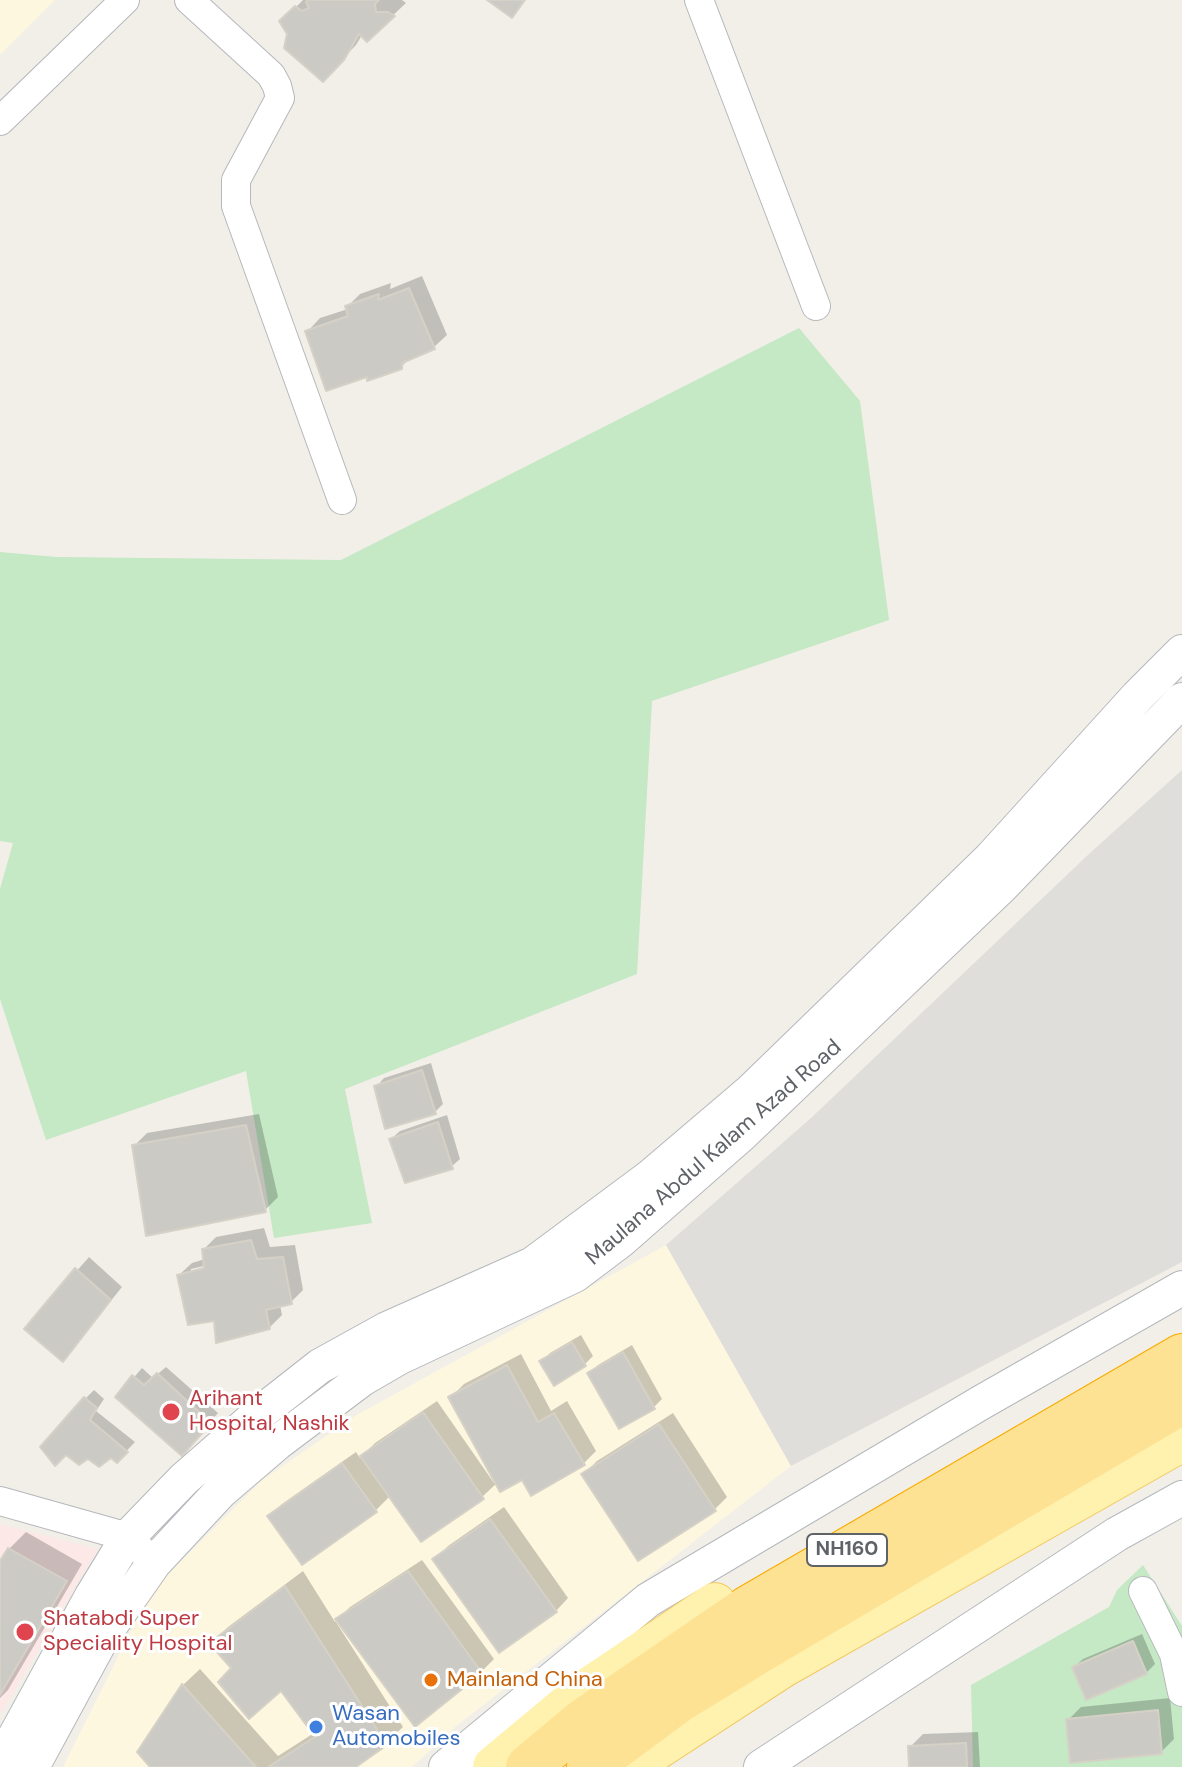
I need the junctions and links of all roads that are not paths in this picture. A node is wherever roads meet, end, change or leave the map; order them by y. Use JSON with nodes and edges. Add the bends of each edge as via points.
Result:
{"nodes":[{"id":1,"x":125,"y":0,"type":"edge"},
{"id":2,"x":189,"y":0,"type":"edge"},
{"id":3,"x":699,"y":0,"type":"edge"},
{"id":4,"x":0,"y":121,"type":"edge"},
{"id":5,"x":816,"y":306,"type":"dead end"},
{"id":6,"x":342,"y":500,"type":"dead end"},
{"id":7,"x":1182,"y":652,"type":"edge"},
{"id":8,"x":1182,"y":700,"type":"edge"},
{"id":9,"x":1029,"y":837,"type":"junction"},
{"id":10,"x":659,"y":1188,"type":"junction"},
{"id":11,"x":1182,"y":1288,"type":"edge"},
{"id":12,"x":1182,"y":1337,"type":"edge"},
{"id":13,"x":1182,"y":1356,"type":"edge"},
{"id":14,"x":1182,"y":1402,"type":"edge"},
{"id":15,"x":1182,"y":1440,"type":"edge"},
{"id":16,"x":1182,"y":1498,"type":"edge"},
{"id":17,"x":0,"y":1501,"type":"edge"},
{"id":18,"x":128,"y":1537,"type":"junction"},
{"id":19,"x":154,"y":1563,"type":"junction"},
{"id":20,"x":1143,"y":1591,"type":"dead end"},
{"id":21,"x":1182,"y":1692,"type":"edge"},
{"id":22,"x":0,"y":1764,"type":"edge"},
{"id":23,"x":32,"y":1767,"type":"edge"},
{"id":24,"x":446,"y":1767,"type":"edge"},
{"id":25,"x":494,"y":1767,"type":"edge"},
{"id":26,"x":528,"y":1767,"type":"edge"},
{"id":27,"x":589,"y":1767,"type":"edge"},
{"id":28,"x":628,"y":1767,"type":"edge"},
{"id":29,"x":761,"y":1767,"type":"edge"}],
"edges":[{"from":1,"to":4,"type":"street"},
{"from":2,"to":6,"type":"street","via":[[277,86],[280,98],[236,180],[236,206]]},
{"from":3,"to":5,"type":"street"},
{"from":7,"to":9,"type":"street","via":[[1138,696]]},
{"from":8,"to":9,"type":"street","name":"Maulana Abdul Kalam Azad Road"},
{"from":9,"to":10,"type":"street","name":"Maulana Abdul Kalam Azad Road","via":[[815,1066]]},
{"from":10,"to":18,"type":"street","via":[[533,1264],[387,1329],[320,1366],[184,1479]]},
{"from":10,"to":19,"type":"street","name":"Maulana Abdul Kalam Azad Road","via":[[620,1241],[575,1275],[362,1379],[221,1491]]},
{"from":11,"to":24,"type":"street","via":[[648,1600]]},
{"from":12,"to":25,"type":"main road","via":[[745,1585],[584,1692]]},
{"from":13,"to":26,"type":"highway","number":"NH160","via":[[748,1608],[583,1721]]},
{"from":14,"to":27,"type":"highway","number":"NH160","via":[[678,1701]]},
{"from":15,"to":28,"type":"main road","via":[[783,1666]]},
{"from":16,"to":29,"type":"street","via":[[1117,1534]]},
{"from":17,"to":18,"type":"street"},
{"from":18,"to":19,"type":"street"},
{"from":18,"to":22,"type":"street"},
{"from":19,"to":23,"type":"street","name":"Maulana Abdul Kalam Azad Road","via":[[103,1636]]},
{"from":20,"to":21,"type":"street","via":[[1174,1654]]}]}
